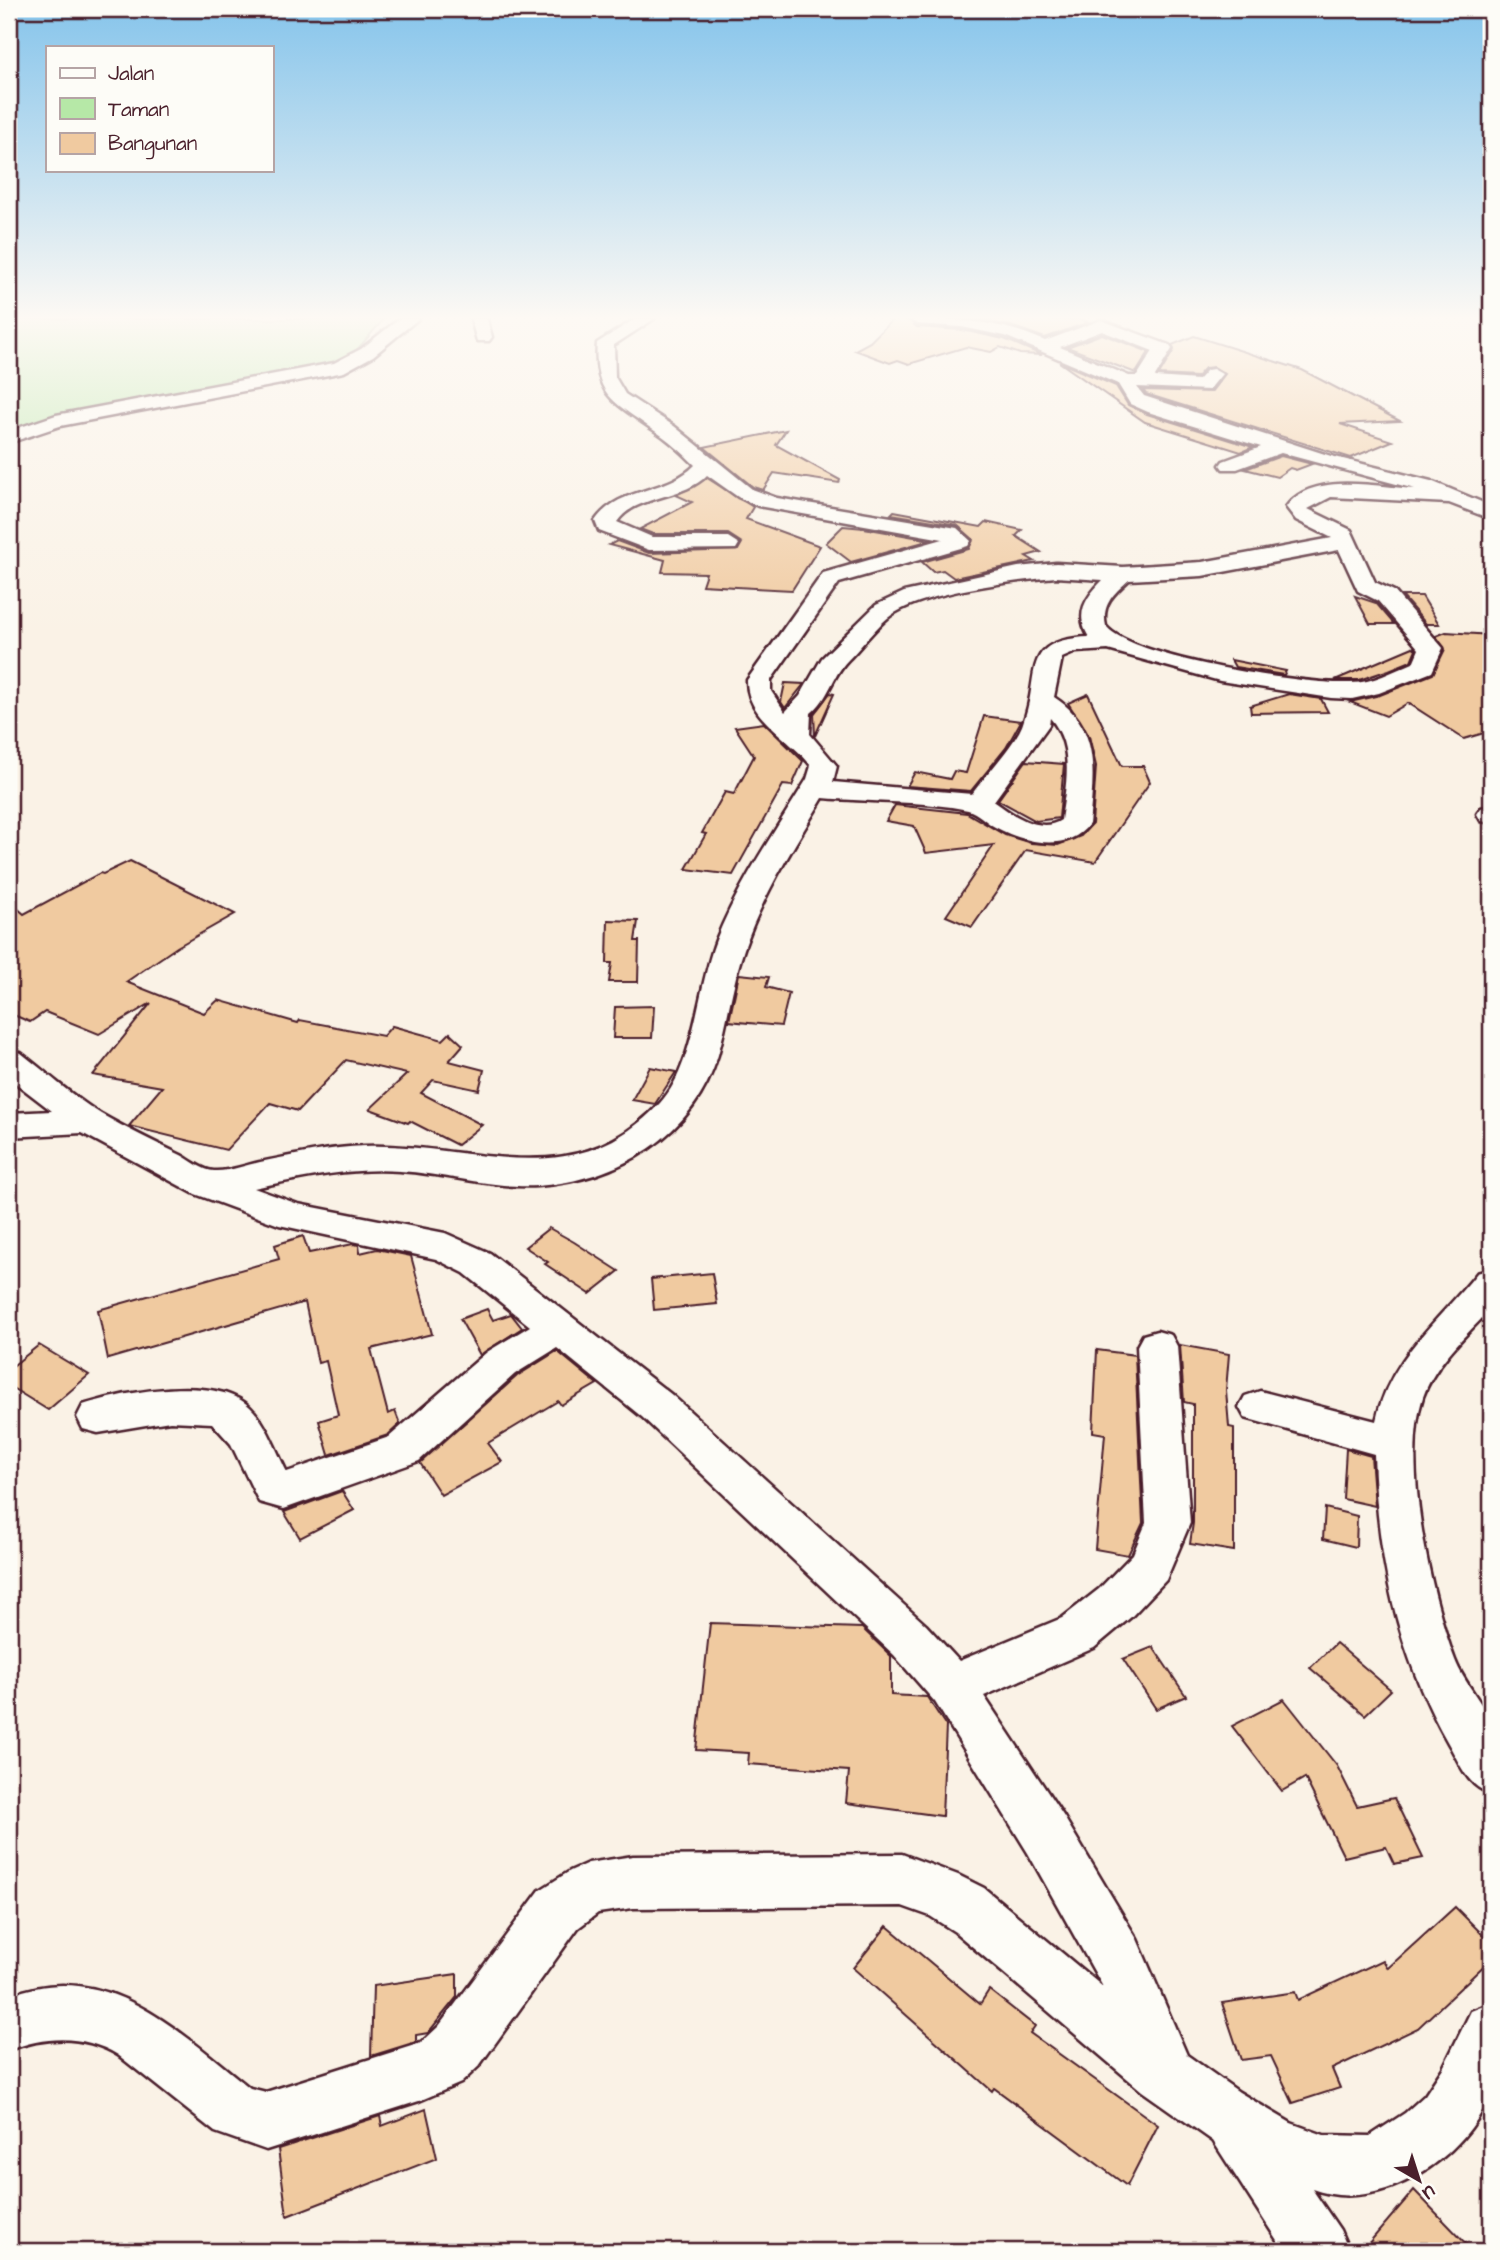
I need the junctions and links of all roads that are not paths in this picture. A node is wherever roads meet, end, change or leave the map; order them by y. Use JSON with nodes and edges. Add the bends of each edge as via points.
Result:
{"nodes":[{"id":1,"x":46,"y":424,"type":"edge"},
{"id":2,"x":654,"y":424,"type":"edge"},
{"id":3,"x":1211,"y":424,"type":"edge"},
{"id":4,"x":9,"y":438,"type":"edge"},
{"id":5,"x":1281,"y":446,"type":"junction"},
{"id":6,"x":705,"y":466,"type":"junction"},
{"id":7,"x":1230,"y":466,"type":"dead end"},
{"id":8,"x":1456,"y":497,"type":"junction"},
{"id":9,"x":1491,"y":513,"type":"edge"},
{"id":10,"x":1346,"y":542,"type":"junction"},
{"id":11,"x":729,"y":544,"type":"dead end"},
{"id":12,"x":1123,"y":574,"type":"junction"},
{"id":13,"x":1110,"y":643,"type":"junction"},
{"id":14,"x":1041,"y":700,"type":"junction"},
{"id":15,"x":797,"y":734,"type":"junction"},
{"id":16,"x":815,"y":789,"type":"junction"},
{"id":17,"x":979,"y":803,"type":"junction"},
{"id":18,"x":9,"y":1061,"type":"edge"},
{"id":19,"x":87,"y":1121,"type":"junction"},
{"id":20,"x":9,"y":1125,"type":"edge"},
{"id":21,"x":208,"y":1185,"type":"junction"},
{"id":22,"x":1491,"y":1283,"type":"edge"},
{"id":23,"x":559,"y":1328,"type":"junction"},
{"id":24,"x":1157,"y":1346,"type":"dead end"},
{"id":25,"x":1260,"y":1406,"type":"dead end"},
{"id":26,"x":98,"y":1417,"type":"dead end"},
{"id":27,"x":1394,"y":1443,"type":"junction"},
{"id":28,"x":952,"y":1687,"type":"junction"},
{"id":29,"x":1491,"y":1772,"type":"edge"},
{"id":30,"x":9,"y":2023,"type":"edge"},
{"id":31,"x":1491,"y":2031,"type":"edge"},
{"id":32,"x":1168,"y":2074,"type":"junction"},
{"id":33,"x":1228,"y":2117,"type":"junction"},
{"id":34,"x":1319,"y":2251,"type":"edge"}],
"edges":[{"from":1,"to":4,"type":"street"},
{"from":2,"to":6,"type":"street","via":[[684,443]]},
{"from":3,"to":5,"type":"street"},
{"from":5,"to":7,"type":"street"},
{"from":5,"to":8,"type":"street"},
{"from":6,"to":11,"type":"street","via":[[700,474],[680,484],[616,509],[607,526],[649,543]]},
{"from":6,"to":15,"type":"street","via":[[755,498],[959,538],[954,544],[831,578],[768,664],[756,690],[767,709]]},
{"from":8,"to":9,"type":"street"},
{"from":8,"to":10,"type":"street","via":[[1331,491],[1296,507],[1303,516],[1339,532]]},
{"from":10,"to":12,"type":"street","via":[[1202,569]]},
{"from":10,"to":13,"type":"street","via":[[1366,586],[1386,596],[1429,643],[1431,652],[1423,667],[1352,691],[1156,660]]},
{"from":12,"to":13,"type":"street","via":[[1100,593],[1095,606],[1098,634]]},
{"from":12,"to":15,"type":"street","via":[[1056,570],[1018,574],[943,588],[884,610],[831,663],[810,701],[798,710]]},
{"from":13,"to":14,"type":"street","via":[[1052,652]]},
{"from":14,"to":17,"type":"street","via":[[1036,724]]},
{"from":14,"to":17,"type":"street","via":[[1066,718],[1080,747],[1075,824],[1059,834],[1017,828]]},
{"from":15,"to":16,"type":"street","via":[[824,766]]},
{"from":16,"to":17,"type":"street"},
{"from":16,"to":21,"type":"street","via":[[751,900],[724,961],[709,1033],[687,1089],[659,1126],[632,1145],[564,1170],[513,1174],[383,1158]]},
{"from":18,"to":19,"type":"street"},
{"from":19,"to":20,"type":"street"},
{"from":19,"to":21,"type":"street"},
{"from":21,"to":23,"type":"street","via":[[292,1216],[445,1247],[477,1263]]},
{"from":22,"to":27,"type":"street","via":[[1423,1363],[1402,1399]]},
{"from":23,"to":26,"type":"street","via":[[501,1363],[404,1449],[284,1492],[274,1489],[247,1434],[221,1407],[170,1405]]},
{"from":23,"to":28,"type":"street","via":[[657,1406],[910,1640]]},
{"from":24,"to":28,"type":"street","via":[[1168,1524],[1150,1566],[1078,1633]]},
{"from":25,"to":27,"type":"street"},
{"from":27,"to":29,"type":"street","via":[[1401,1518],[1420,1627],[1433,1664]]},
{"from":28,"to":32,"type":"street","via":[[1118,1958]]},
{"from":30,"to":32,"type":"street","via":[[73,2010],[113,2021],[138,2035],[235,2112],[266,2122],[441,2063],[459,2046],[559,1909],[588,1889],[632,1882],[902,1880],[939,1892],[973,1912],[1093,2018]]},
{"from":31,"to":33,"type":"street","via":[[1451,2108],[1405,2150],[1366,2166],[1329,2167],[1271,2145]]},
{"from":32,"to":33,"type":"street"},
{"from":33,"to":34,"type":"street"}]}
